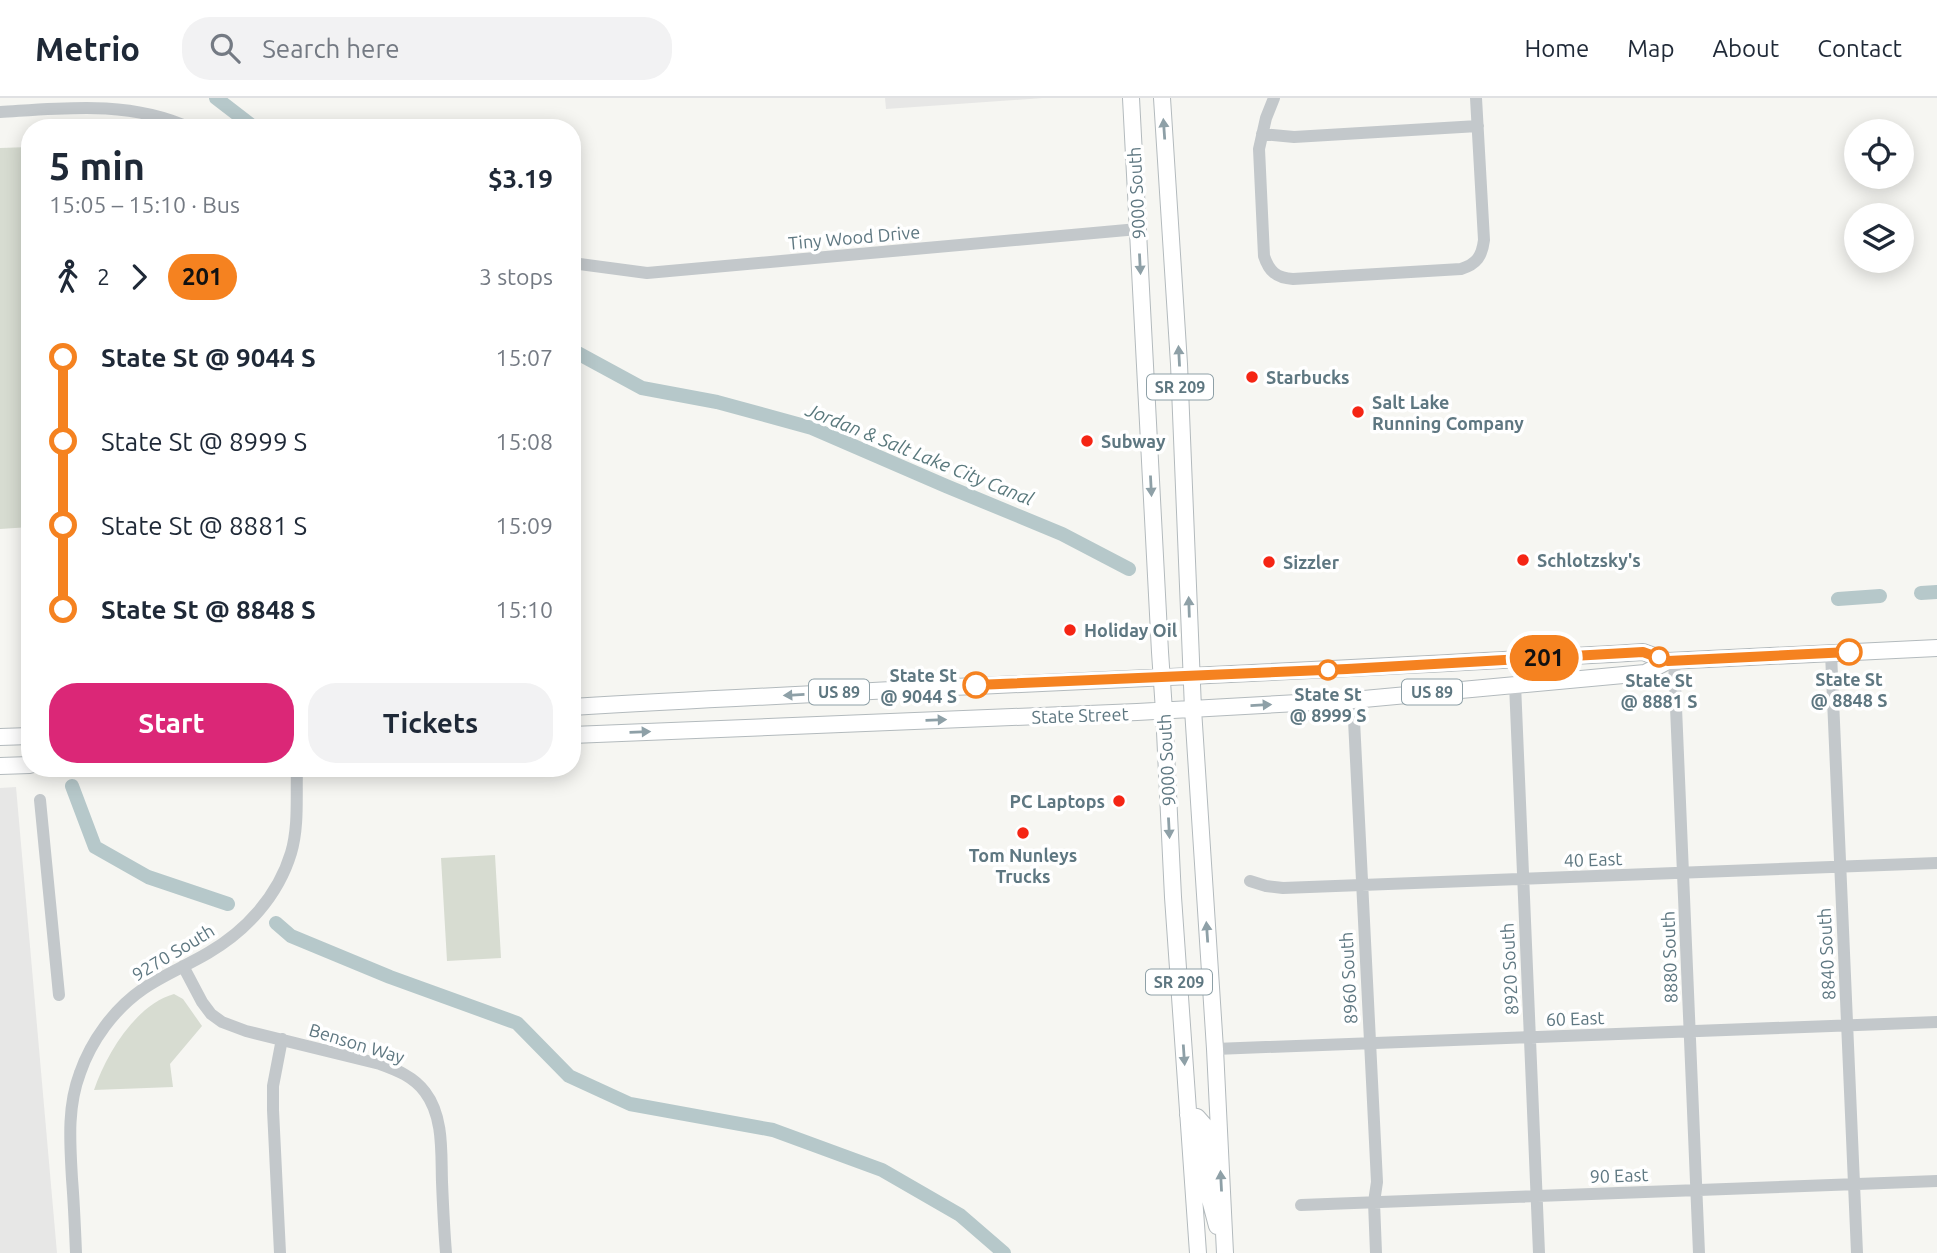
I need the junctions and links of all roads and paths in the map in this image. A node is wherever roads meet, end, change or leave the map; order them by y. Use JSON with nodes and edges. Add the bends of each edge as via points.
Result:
{"nodes":[{"id":1,"x":1131,"y":98,"type":"edge"},
{"id":2,"x":1161,"y":98,"type":"edge"},
{"id":3,"x":1274,"y":98,"type":"edge"},
{"id":4,"x":1476,"y":98,"type":"edge"},
{"id":5,"x":0,"y":113,"type":"edge"},
{"id":6,"x":172,"y":119,"type":"edge"},
{"id":7,"x":1478,"y":126,"type":"junction"},
{"id":8,"x":1262,"y":134,"type":"junction"},
{"id":9,"x":1138,"y":229,"type":"junction"},
{"id":10,"x":581,"y":264,"type":"edge"},
{"id":11,"x":1937,"y":648,"type":"edge"},
{"id":12,"x":1831,"y":653,"type":"junction"},
{"id":13,"x":1671,"y":661,"type":"junction"},
{"id":14,"x":1161,"y":676,"type":"junction"},
{"id":15,"x":1193,"y":676,"type":"junction"},
{"id":16,"x":1515,"y":684,"type":"junction"},
{"id":17,"x":1353,"y":700,"type":"junction"},
{"id":18,"x":581,"y":707,"type":"edge"},
{"id":19,"x":1193,"y":709,"type":"junction"},
{"id":20,"x":1164,"y":710,"type":"junction"},
{"id":21,"x":581,"y":735,"type":"edge"},
{"id":22,"x":21,"y":736,"type":"edge"},
{"id":23,"x":0,"y":737,"type":"edge"},
{"id":24,"x":21,"y":765,"type":"edge"},
{"id":25,"x":0,"y":766,"type":"edge"},
{"id":26,"x":297,"y":777,"type":"edge"},
{"id":27,"x":40,"y":800,"type":"dead end"},
{"id":28,"x":1937,"y":863,"type":"edge"},
{"id":29,"x":1840,"y":867,"type":"junction"},
{"id":30,"x":1683,"y":873,"type":"junction"},
{"id":31,"x":1523,"y":879,"type":"junction"},
{"id":32,"x":1250,"y":881,"type":"dead end"},
{"id":33,"x":1362,"y":885,"type":"junction"},
{"id":34,"x":183,"y":966,"type":"junction"},
{"id":35,"x":59,"y":995,"type":"dead end"},
{"id":36,"x":1937,"y":1022,"type":"edge"},
{"id":37,"x":1847,"y":1025,"type":"junction"},
{"id":38,"x":1690,"y":1031,"type":"junction"},
{"id":39,"x":1530,"y":1037,"type":"junction"},
{"id":40,"x":282,"y":1039,"type":"junction"},
{"id":41,"x":1369,"y":1043,"type":"junction"},
{"id":42,"x":1215,"y":1049,"type":"junction"},
{"id":43,"x":1188,"y":1115,"type":"junction"},
{"id":44,"x":1937,"y":1181,"type":"edge"},
{"id":45,"x":1854,"y":1184,"type":"junction"},
{"id":46,"x":1697,"y":1190,"type":"junction"},
{"id":47,"x":1536,"y":1196,"type":"junction"},
{"id":48,"x":1374,"y":1202,"type":"junction"},
{"id":49,"x":1301,"y":1205,"type":"dead end"},
{"id":50,"x":1225,"y":1251,"type":"edge"},
{"id":51,"x":76,"y":1253,"type":"edge"},
{"id":52,"x":280,"y":1253,"type":"edge"},
{"id":53,"x":446,"y":1253,"type":"edge"},
{"id":54,"x":1198,"y":1253,"type":"edge"},
{"id":55,"x":1376,"y":1253,"type":"edge"},
{"id":56,"x":1539,"y":1253,"type":"edge"},
{"id":57,"x":1699,"y":1253,"type":"edge"},
{"id":58,"x":1857,"y":1253,"type":"edge"}],
"edges":[{"from":1,"to":9,"type":"main road","name":"9000 South","number":"SR 209"},
{"from":15,"to":2,"type":"main road","name":"9000 South","number":"SR 209","one_way":true},
{"from":3,"to":8,"type":"street"},
{"from":4,"to":7,"type":"street"},
{"from":5,"to":6,"type":"street","via":[[85,107],[142,111]]},
{"from":7,"to":8,"type":"street","via":[[1294,138]]},
{"from":7,"to":8,"type":"street","via":[[1484,240],[1478,261],[1461,269],[1293,279],[1275,275],[1264,256],[1259,165]]},
{"from":9,"to":10,"type":"street","name":"Tiny Wood Drive","via":[[647,273]]},
{"from":9,"to":14,"type":"main road","name":"9000 South","number":"SR 209","one_way":true},
{"from":11,"to":12,"type":"main road","name":"State Street","number":"US 89"},
{"from":12,"to":13,"type":"main road","name":"State Street","number":"US 89"},
{"from":12,"to":29,"type":"street","name":"8840 South"},
{"from":13,"to":15,"type":"main road","name":"State Street","number":"US 89","via":[[1643,652]]},
{"from":13,"to":16,"type":"main road","name":"State Street","number":"US 89","via":[[1645,673]]},
{"from":13,"to":30,"type":"street","name":"8880 South"},
{"from":14,"to":15,"type":"main road","name":"State Street","number":"US 89"},
{"from":14,"to":18,"type":"main road","name":"State Street","number":"US 89","one_way":true},
{"from":14,"to":20,"type":"main road","name":"9000 South","number":"SR 209"},
{"from":15,"to":19,"type":"main road","name":"9000 South","number":"SR 209"},
{"from":16,"to":17,"type":"main road","name":"State Street","number":"US 89"},
{"from":16,"to":31,"type":"street","name":"8920 South"},
{"from":19,"to":17,"type":"main road","name":"State Street","number":"US 89","one_way":true},
{"from":17,"to":33,"type":"street","name":"8960 South"},
{"from":19,"to":20,"type":"main road","name":"State Street","number":"US 89"},
{"from":42,"to":19,"type":"main road","name":"9000 South","number":"SR 209","one_way":true},
{"from":21,"to":20,"type":"main road","name":"State Street","number":"US 89","one_way":true},
{"from":20,"to":43,"type":"main road","name":"9000 South","number":"SR 209","one_way":true},
{"from":22,"to":23,"type":"main road"},
{"from":24,"to":25,"type":"main road"},
{"from":26,"to":34,"type":"street","name":"9270 South","via":[[295,835],[280,878],[256,915],[234,935]]},
{"from":27,"to":35,"type":"street"},
{"from":28,"to":29,"type":"street","name":"40 East"},
{"from":29,"to":30,"type":"street","name":"40 East"},
{"from":29,"to":37,"type":"street","name":"8840 South"},
{"from":30,"to":31,"type":"street","name":"40 East"},
{"from":30,"to":38,"type":"street","name":"8880 South"},
{"from":31,"to":33,"type":"street","name":"40 East"},
{"from":31,"to":39,"type":"street","name":"8920 South"},
{"from":32,"to":33,"type":"street","name":"40 East","via":[[1283,888]]},
{"from":33,"to":41,"type":"street","name":"8960 South"},
{"from":34,"to":40,"type":"street","name":"Benson Way","via":[[211,1014],[246,1031]]},
{"from":34,"to":51,"type":"street","name":"9270 South","via":[[141,990],[120,1009],[102,1030],[79,1074],[71,1118]]},
{"from":36,"to":37,"type":"street","name":"60 East"},
{"from":37,"to":38,"type":"street","name":"60 East"},
{"from":37,"to":45,"type":"street","name":"8840 South"},
{"from":38,"to":39,"type":"street","name":"60 East"},
{"from":38,"to":46,"type":"street","name":"8880 South"},
{"from":39,"to":41,"type":"street","name":"60 East"},
{"from":39,"to":47,"type":"street","name":"8920 South"},
{"from":40,"to":52,"type":"street","via":[[273,1086]]},
{"from":40,"to":53,"type":"street","name":"Benson Way","via":[[396,1070],[425,1092],[440,1134]]},
{"from":41,"to":42,"type":"street","name":"60 East"},
{"from":41,"to":48,"type":"street","name":"8960 South","via":[[1377,1182]]},
{"from":50,"to":42,"type":"main road","name":"9000 South","number":"SR 209","one_way":true},
{"from":43,"to":50,"type":"main road","via":[[1204,1125],[1208,1192]]},
{"from":43,"to":54,"type":"main road","name":"9000 South","number":"SR 209"},
{"from":44,"to":45,"type":"street","name":"90 East"},
{"from":45,"to":46,"type":"street","name":"90 East"},
{"from":45,"to":58,"type":"street","name":"8840 South"},
{"from":46,"to":47,"type":"street","name":"90 East"},
{"from":46,"to":57,"type":"street","name":"8880 South"},
{"from":47,"to":48,"type":"street","name":"90 East"},
{"from":47,"to":56,"type":"street","name":"8920 South"},
{"from":48,"to":49,"type":"street","name":"90 East"},
{"from":48,"to":55,"type":"street","name":"8960 South"}]}
